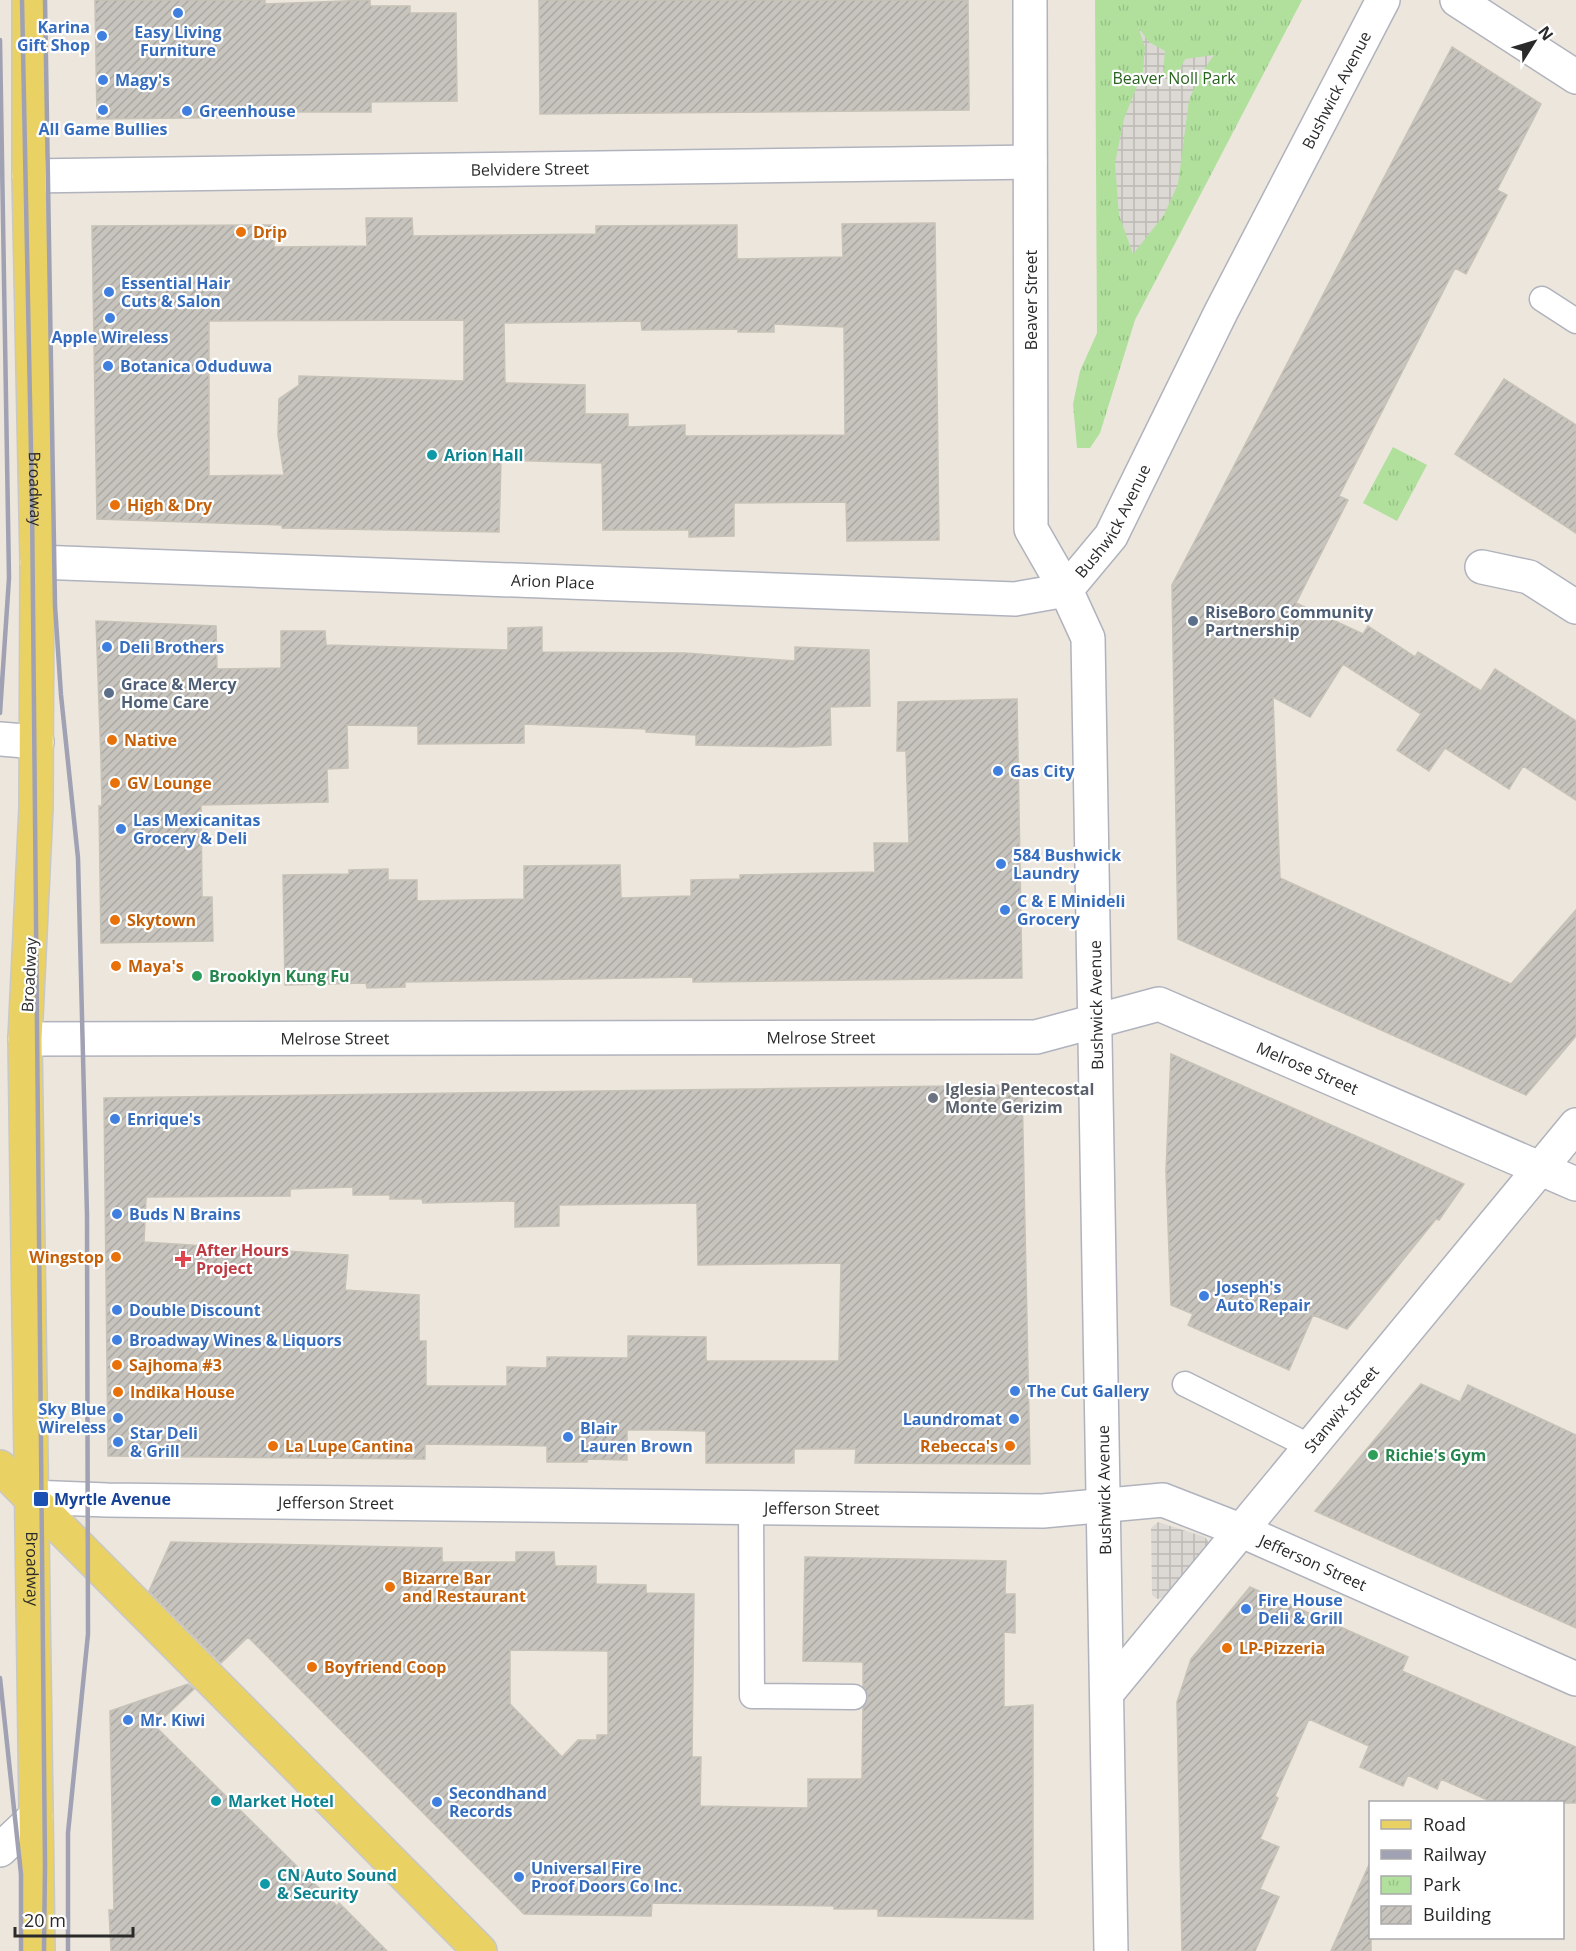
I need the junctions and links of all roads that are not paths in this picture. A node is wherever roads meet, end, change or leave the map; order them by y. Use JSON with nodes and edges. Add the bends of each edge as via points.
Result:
{"nodes":[{"id":1,"x":29,"y":0,"type":"edge"},
{"id":2,"x":1030,"y":0,"type":"edge"},
{"id":3,"x":1383,"y":0,"type":"edge"},
{"id":4,"x":1457,"y":0,"type":"edge"},
{"id":5,"x":1576,"y":77,"type":"edge"},
{"id":6,"x":1030,"y":162,"type":"junction"},
{"id":7,"x":29,"y":176,"type":"junction"},
{"id":8,"x":1542,"y":299,"type":"dead end"},
{"id":9,"x":1576,"y":321,"type":"edge"},
{"id":10,"x":37,"y":562,"type":"junction"},
{"id":11,"x":1482,"y":567,"type":"dead end"},
{"id":12,"x":1066,"y":590,"type":"junction"},
{"id":13,"x":1576,"y":608,"type":"edge"},
{"id":14,"x":0,"y":739,"type":"edge"},
{"id":15,"x":37,"y":742,"type":"junction"},
{"id":16,"x":1097,"y":1020,"type":"junction"},
{"id":17,"x":25,"y":1039,"type":"junction"},
{"id":18,"x":1576,"y":1125,"type":"edge"},
{"id":19,"x":1540,"y":1168,"type":"junction"},
{"id":20,"x":1576,"y":1184,"type":"edge"},
{"id":21,"x":1185,"y":1384,"type":"dead end"},
{"id":22,"x":1309,"y":1446,"type":"junction"},
{"id":23,"x":0,"y":1467,"type":"edge"},
{"id":24,"x":30,"y":1497,"type":"junction"},
{"id":25,"x":1104,"y":1505,"type":"junction"},
{"id":26,"x":751,"y":1507,"type":"junction"},
{"id":27,"x":1240,"y":1530,"type":"junction"},
{"id":28,"x":1576,"y":1679,"type":"edge"},
{"id":29,"x":1107,"y":1693,"type":"junction"},
{"id":30,"x":854,"y":1697,"type":"dead end"},
{"id":31,"x":36,"y":1816,"type":"junction"},
{"id":32,"x":0,"y":1850,"type":"edge"},
{"id":33,"x":38,"y":1951,"type":"edge"},
{"id":34,"x":480,"y":1951,"type":"edge"},
{"id":35,"x":1111,"y":1951,"type":"edge"}],
"edges":[{"from":1,"to":7,"type":"main road","name":"Broadway"},
{"from":2,"to":6,"type":"street","name":"Beaver Street"},
{"from":3,"to":12,"type":"street","name":"Bushwick Avenue","via":[[1221,312],[1111,536]]},
{"from":4,"to":5,"type":"street"},
{"from":6,"to":7,"type":"street","name":"Belvidere Street"},
{"from":6,"to":12,"type":"street","name":"Beaver Street","via":[[1031,529]]},
{"from":7,"to":10,"type":"main road","name":"Broadway"},
{"from":8,"to":9,"type":"lane"},
{"from":10,"to":12,"type":"street","name":"Arion Place","via":[[1015,599]]},
{"from":10,"to":15,"type":"main road","name":"Broadway"},
{"from":11,"to":13,"type":"street","via":[[1528,577]]},
{"from":12,"to":16,"type":"street","name":"Bushwick Avenue","via":[[1088,638]]},
{"from":14,"to":15,"type":"street"},
{"from":15,"to":17,"type":"main road","name":"Broadway"},
{"from":16,"to":17,"type":"street","name":"Melrose Street","via":[[1036,1037]]},
{"from":16,"to":19,"type":"street","name":"Melrose Street","via":[[1159,1004]]},
{"from":16,"to":25,"type":"street","name":"Bushwick Avenue"},
{"from":17,"to":24,"type":"main road","name":"Broadway"},
{"from":18,"to":19,"type":"street","name":"Stanwix Street"},
{"from":19,"to":20,"type":"street","name":"Melrose Street"},
{"from":19,"to":22,"type":"street","name":"Stanwix Street"},
{"from":21,"to":22,"type":"lane"},
{"from":22,"to":27,"type":"street","name":"Stanwix Street"},
{"from":23,"to":24,"type":"main road"},
{"from":24,"to":26,"type":"street","name":"Jefferson Street"},
{"from":24,"to":31,"type":"main road","name":"Broadway"},
{"from":24,"to":34,"type":"main road"},
{"from":25,"to":26,"type":"street","name":"Jefferson Street","via":[[1043,1510]]},
{"from":25,"to":27,"type":"street","name":"Jefferson Street","via":[[1163,1500]]},
{"from":25,"to":29,"type":"street","name":"Bushwick Avenue"},
{"from":26,"to":30,"type":"lane","via":[[752,1696]]},
{"from":27,"to":28,"type":"street","name":"Jefferson Street"},
{"from":27,"to":29,"type":"street","name":"Stanwix Street"},
{"from":29,"to":35,"type":"street","name":"Bushwick Avenue"},
{"from":31,"to":32,"type":"street"},
{"from":31,"to":33,"type":"main road","name":"Broadway"}]}
